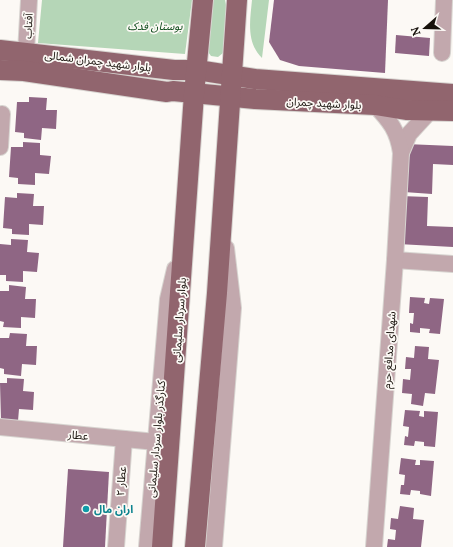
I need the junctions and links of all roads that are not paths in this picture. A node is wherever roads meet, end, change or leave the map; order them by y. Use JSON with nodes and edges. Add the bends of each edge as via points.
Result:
{"nodes":[{"id":1,"x":29,"y":0,"type":"edge"},
{"id":2,"x":203,"y":0,"type":"edge"},
{"id":3,"x":237,"y":0,"type":"edge"},
{"id":4,"x":444,"y":0,"type":"edge"},
{"id":5,"x":0,"y":50,"type":"edge"},
{"id":6,"x":26,"y":52,"type":"junction"},
{"id":7,"x":442,"y":53,"type":"dead end"},
{"id":8,"x":0,"y":70,"type":"edge"},
{"id":9,"x":197,"y":70,"type":"junction"},
{"id":10,"x":232,"y":75,"type":"junction"},
{"id":11,"x":194,"y":94,"type":"junction"},
{"id":12,"x":453,"y":94,"type":"edge"},
{"id":13,"x":230,"y":96,"type":"junction"},
{"id":14,"x":375,"y":106,"type":"junction"},
{"id":15,"x":432,"y":110,"type":"junction"},
{"id":16,"x":453,"y":112,"type":"edge"},
{"id":17,"x":2,"y":114,"type":"dead end"},
{"id":18,"x":0,"y":147,"type":"edge"},
{"id":19,"x":401,"y":153,"type":"junction"},
{"id":20,"x":222,"y":212,"type":"junction"},
{"id":21,"x":186,"y":213,"type":"junction"},
{"id":22,"x":395,"y":260,"type":"junction"},
{"id":23,"x":453,"y":264,"type":"edge"},
{"id":24,"x":0,"y":427,"type":"edge"},
{"id":25,"x":124,"y":439,"type":"junction"},
{"id":26,"x":156,"y":442,"type":"junction"},
{"id":27,"x":116,"y":547,"type":"edge"},
{"id":28,"x":147,"y":547,"type":"edge"},
{"id":29,"x":162,"y":547,"type":"edge"},
{"id":30,"x":195,"y":547,"type":"edge"},
{"id":31,"x":214,"y":547,"type":"edge"},
{"id":32,"x":374,"y":547,"type":"edge"}],
"edges":[{"from":1,"to":6,"type":"street","name":"آفتاب"},
{"from":2,"to":9,"type":"main road","name":"بلوار سردار سلیمانی"},
{"from":3,"to":10,"type":"main road"},
{"from":4,"to":7,"type":"street"},
{"from":5,"to":6,"type":"main road","name":"بلوار شهید چمران شمالی"},
{"from":6,"to":9,"type":"main road","name":"بلوار شهید چمران شمالی","via":[[174,70]]},
{"from":8,"to":11,"type":"main road","name":"بلوار شهید چمران شمالی"},
{"from":9,"to":10,"type":"main road","name":"بلوار شهید چمران"},
{"from":9,"to":11,"type":"main road","name":"بلوار سردار سلیمانی"},
{"from":10,"to":12,"type":"main road","name":"بلوار شهید چمران","via":[[255,79]]},
{"from":10,"to":13,"type":"main road"},
{"from":11,"to":13,"type":"main road","name":"بلوار شهید چمران"},
{"from":11,"to":21,"type":"main road","name":"بلوار سردار سلیمانی"},
{"from":13,"to":14,"type":"main road","name":"بلوار شهید چمران"},
{"from":13,"to":20,"type":"main road"},
{"from":14,"to":15,"type":"main road","name":"بلوار شهید چمران"},
{"from":14,"to":19,"type":"street","via":[[389,120],[398,138]]},
{"from":15,"to":16,"type":"main road","name":"بلوار شهید چمران"},
{"from":15,"to":19,"type":"street","via":[[409,134]]},
{"from":17,"to":18,"type":"street"},
{"from":19,"to":22,"type":"street","name":"شهدای مدافع حرم"},
{"from":20,"to":30,"type":"main road"},
{"from":20,"to":31,"type":"street","via":[[233,308]]},
{"from":21,"to":26,"type":"street","name":"کنارگذر بلوار سردار سلیمانی","via":[[168,299]]},
{"from":21,"to":29,"type":"main road","name":"بلوار سردار سلیمانی"},
{"from":22,"to":23,"type":"street"},
{"from":22,"to":32,"type":"street","name":"شهدای مدافع حرم"},
{"from":24,"to":25,"type":"street","name":"عطار"},
{"from":25,"to":26,"type":"street","name":"عطار"},
{"from":25,"to":27,"type":"street","name":"عطار ۲"},
{"from":26,"to":28,"type":"street","name":"کنارگذر بلوار سردار سلیمانی"}]}
